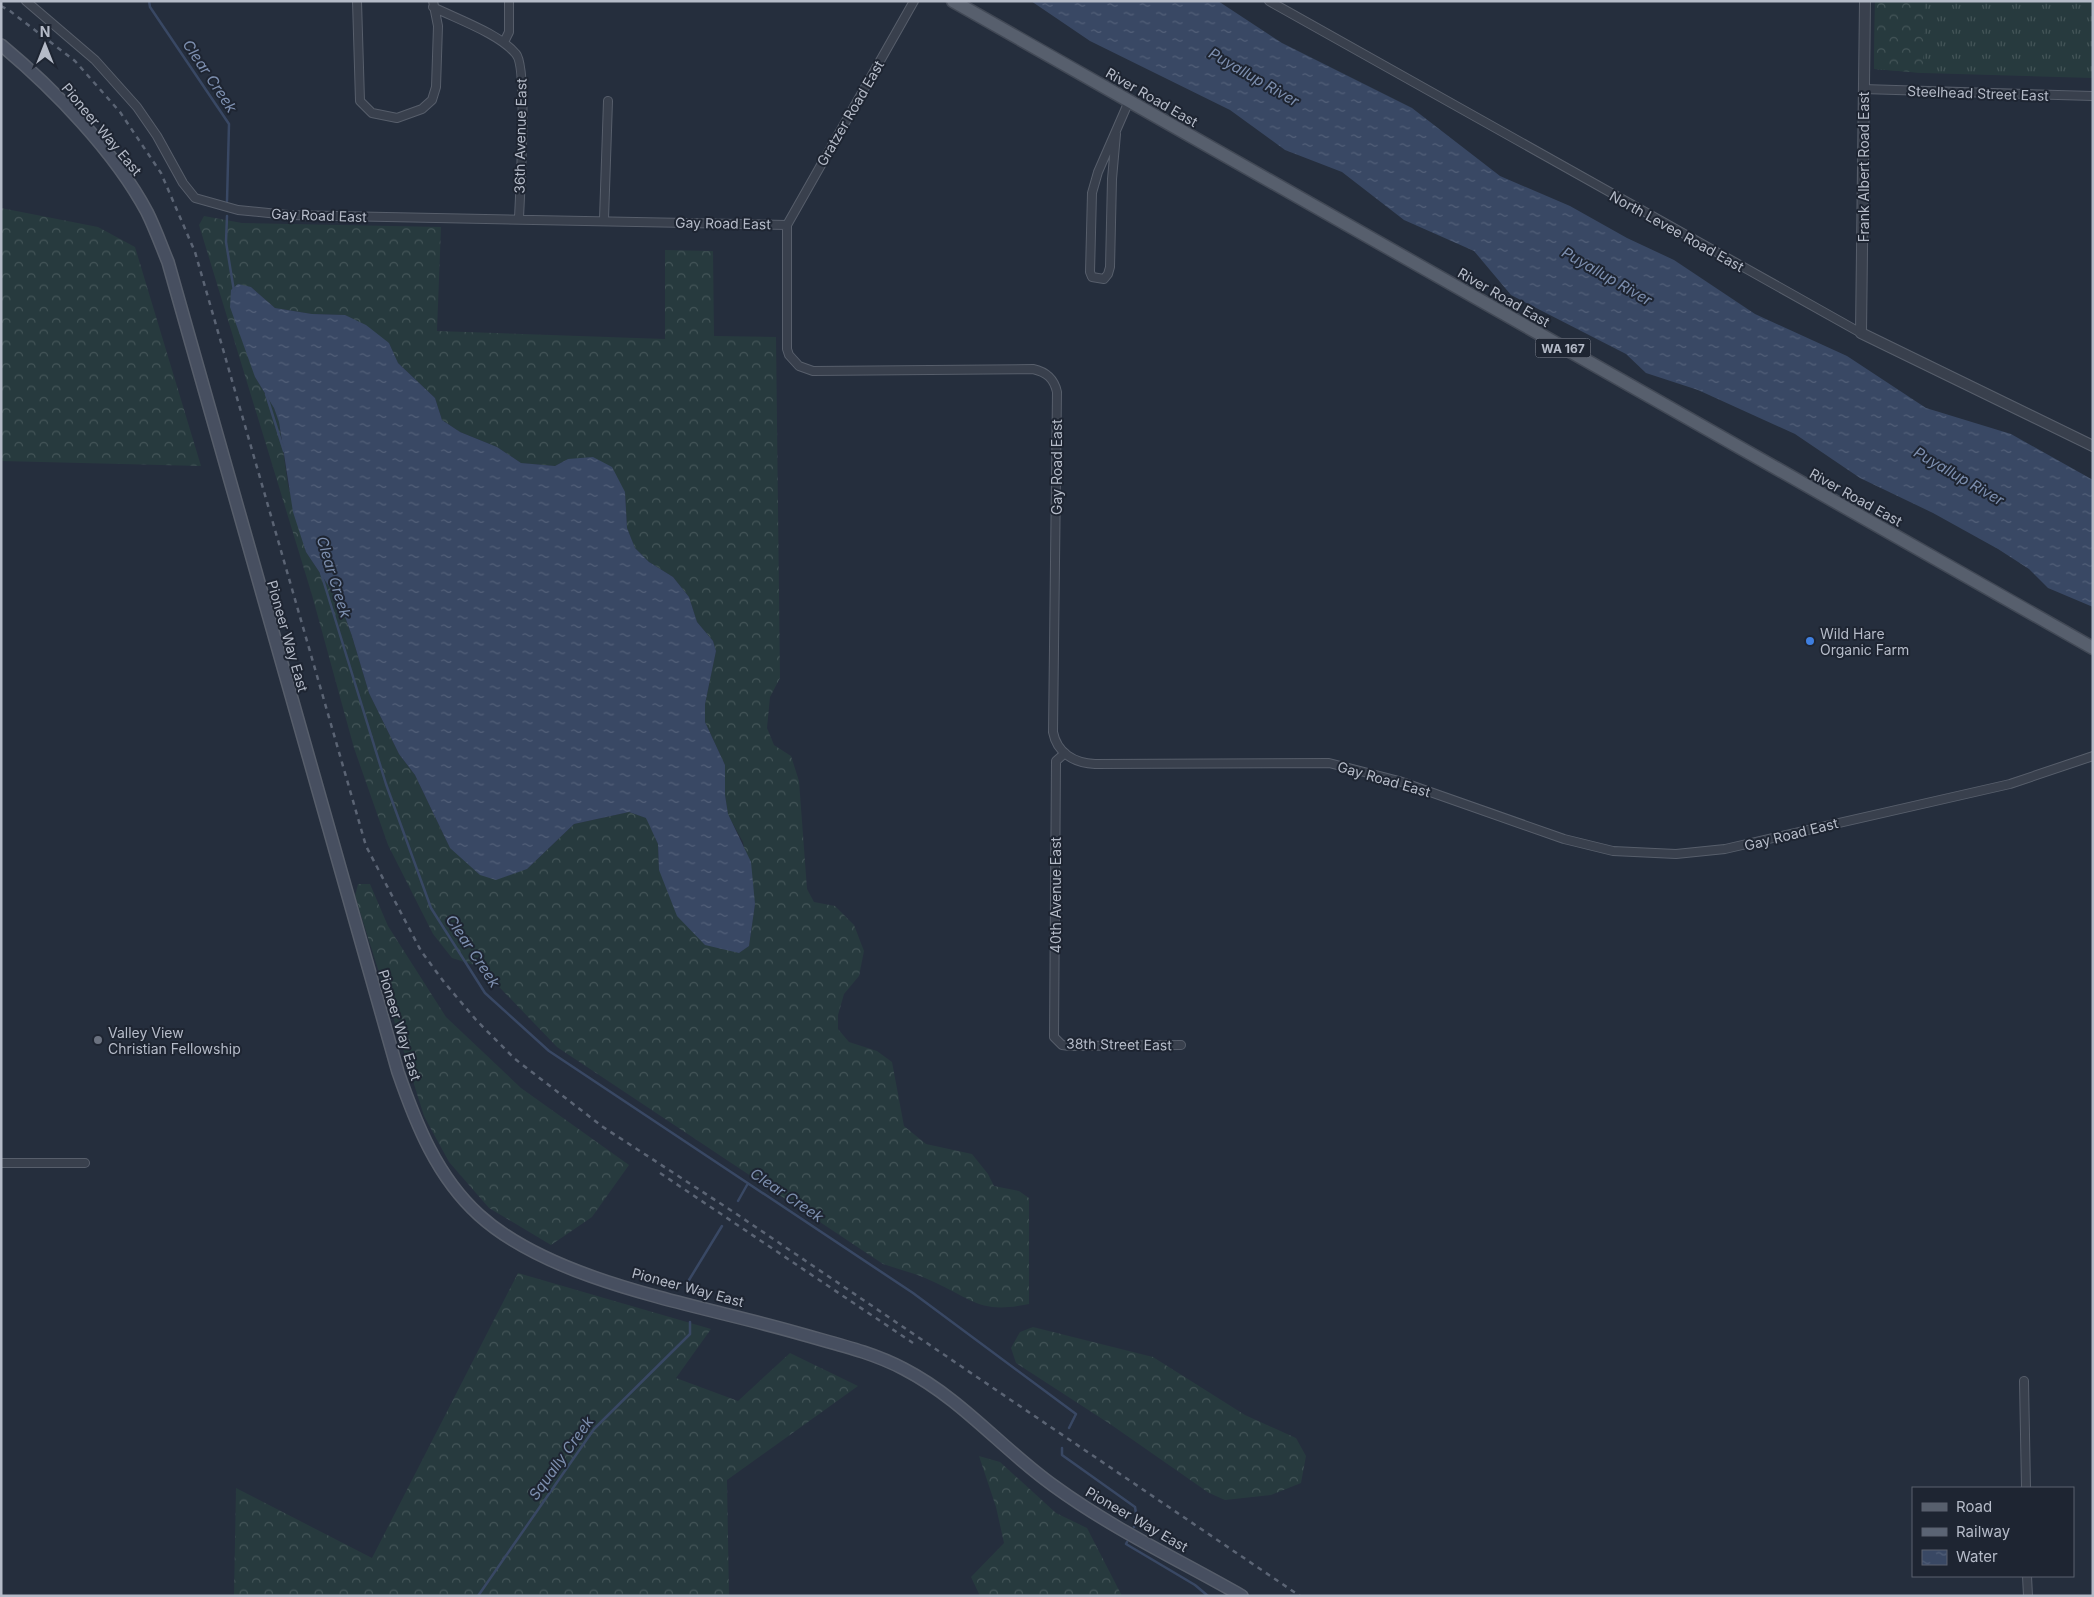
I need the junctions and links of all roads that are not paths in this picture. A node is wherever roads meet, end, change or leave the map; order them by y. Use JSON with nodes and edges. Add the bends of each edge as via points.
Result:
{"nodes":[{"id":1,"x":26,"y":1,"type":"edge"},
{"id":2,"x":357,"y":1,"type":"edge"},
{"id":3,"x":510,"y":1,"type":"edge"},
{"id":4,"x":914,"y":1,"type":"edge"},
{"id":5,"x":953,"y":1,"type":"edge"},
{"id":6,"x":1269,"y":1,"type":"edge"},
{"id":7,"x":1865,"y":1,"type":"edge"},
{"id":8,"x":433,"y":4,"type":"edge"},
{"id":9,"x":504,"y":42,"type":"junction"},
{"id":10,"x":1,"y":45,"type":"edge"},
{"id":11,"x":1863,"y":89,"type":"junction"},
{"id":12,"x":2093,"y":96,"type":"edge"},
{"id":13,"x":608,"y":101,"type":"dead end"},
{"id":14,"x":1130,"y":101,"type":"junction"},
{"id":15,"x":1116,"y":134,"type":"junction"},
{"id":16,"x":519,"y":218,"type":"junction"},
{"id":17,"x":604,"y":220,"type":"junction"},
{"id":18,"x":787,"y":225,"type":"junction"},
{"id":19,"x":1861,"y":333,"type":"junction"},
{"id":20,"x":2093,"y":446,"type":"edge"},
{"id":21,"x":2093,"y":648,"type":"edge"},
{"id":22,"x":1065,"y":753,"type":"junction"},
{"id":23,"x":2093,"y":756,"type":"edge"},
{"id":24,"x":1057,"y":1041,"type":"joint"},
{"id":25,"x":1181,"y":1045,"type":"dead end"},
{"id":26,"x":1,"y":1163,"type":"edge"},
{"id":27,"x":85,"y":1163,"type":"dead end"},
{"id":28,"x":2024,"y":1381,"type":"dead end"},
{"id":29,"x":2026,"y":1487,"type":"edge"},
{"id":30,"x":2027,"y":1577,"type":"edge"},
{"id":31,"x":1242,"y":1596,"type":"edge"},
{"id":32,"x":2028,"y":1596,"type":"edge"}],
"edges":[{"from":1,"to":16,"type":"street","name":"Gay Road East","via":[[95,60],[137,107],[195,198],[238,210],[288,215]]},
{"from":2,"to":8,"type":"street","via":[[360,101],[372,113],[397,118],[422,109],[435,94],[438,26]]},
{"from":3,"to":9,"type":"street","via":[[509,32]]},
{"from":4,"to":18,"type":"street","name":"Gratzer Road East"},
{"from":5,"to":14,"type":"main road","name":"River Road East","number":"WA 167"},
{"from":6,"to":19,"type":"street","name":"North Levee Road East"},
{"from":7,"to":11,"type":"street","name":"Frank Albert Road East"},
{"from":8,"to":9,"type":"street"},
{"from":9,"to":16,"type":"street","name":"36th Avenue East","via":[[515,52],[520,65]]},
{"from":10,"to":31,"type":"main road","name":"Pioneer Way East","via":[[41,80],[97,142],[130,183],[154,226],[168,262],[398,1072],[426,1142],[442,1171],[461,1195],[479,1214],[514,1241],[566,1266],[650,1293],[859,1350],[900,1367],[967,1410],[1033,1469],[1088,1511]]},
{"from":11,"to":12,"type":"street","name":"Steelhead Street East"},
{"from":11,"to":19,"type":"street","name":"Frank Albert Road East"},
{"from":13,"to":17,"type":"street"},
{"from":14,"to":15,"type":"street"},
{"from":14,"to":21,"type":"main road","name":"River Road East","number":"WA 167"},
{"from":15,"to":15,"type":"street","via":[[1103,159],[1092,193],[1090,272],[1097,279],[1104,279],[1110,267]]},
{"from":16,"to":17,"type":"street","name":"Gay Road East"},
{"from":17,"to":18,"type":"street","name":"Gay Road East"},
{"from":18,"to":22,"type":"street","name":"Gay Road East","via":[[787,349],[799,366],[813,371],[846,373],[1033,370],[1051,377],[1056,392],[1054,732],[1057,745]]},
{"from":19,"to":20,"type":"street","name":"North Levee Road East"},
{"from":22,"to":23,"type":"street","name":"Gay Road East","via":[[1078,761],[1095,764],[1329,763],[1399,781],[1564,839],[1613,850],[1676,854],[1725,849],[2010,784]]},
{"from":22,"to":24,"type":"street","name":"40th Avenue East","via":[[1056,761],[1054,1037]]},
{"from":24,"to":25,"type":"street","name":"38th Street East","via":[[1070,1046]]},
{"from":26,"to":27,"type":"street"},
{"from":28,"to":29,"type":"street"},
{"from":30,"to":32,"type":"street"}]}
